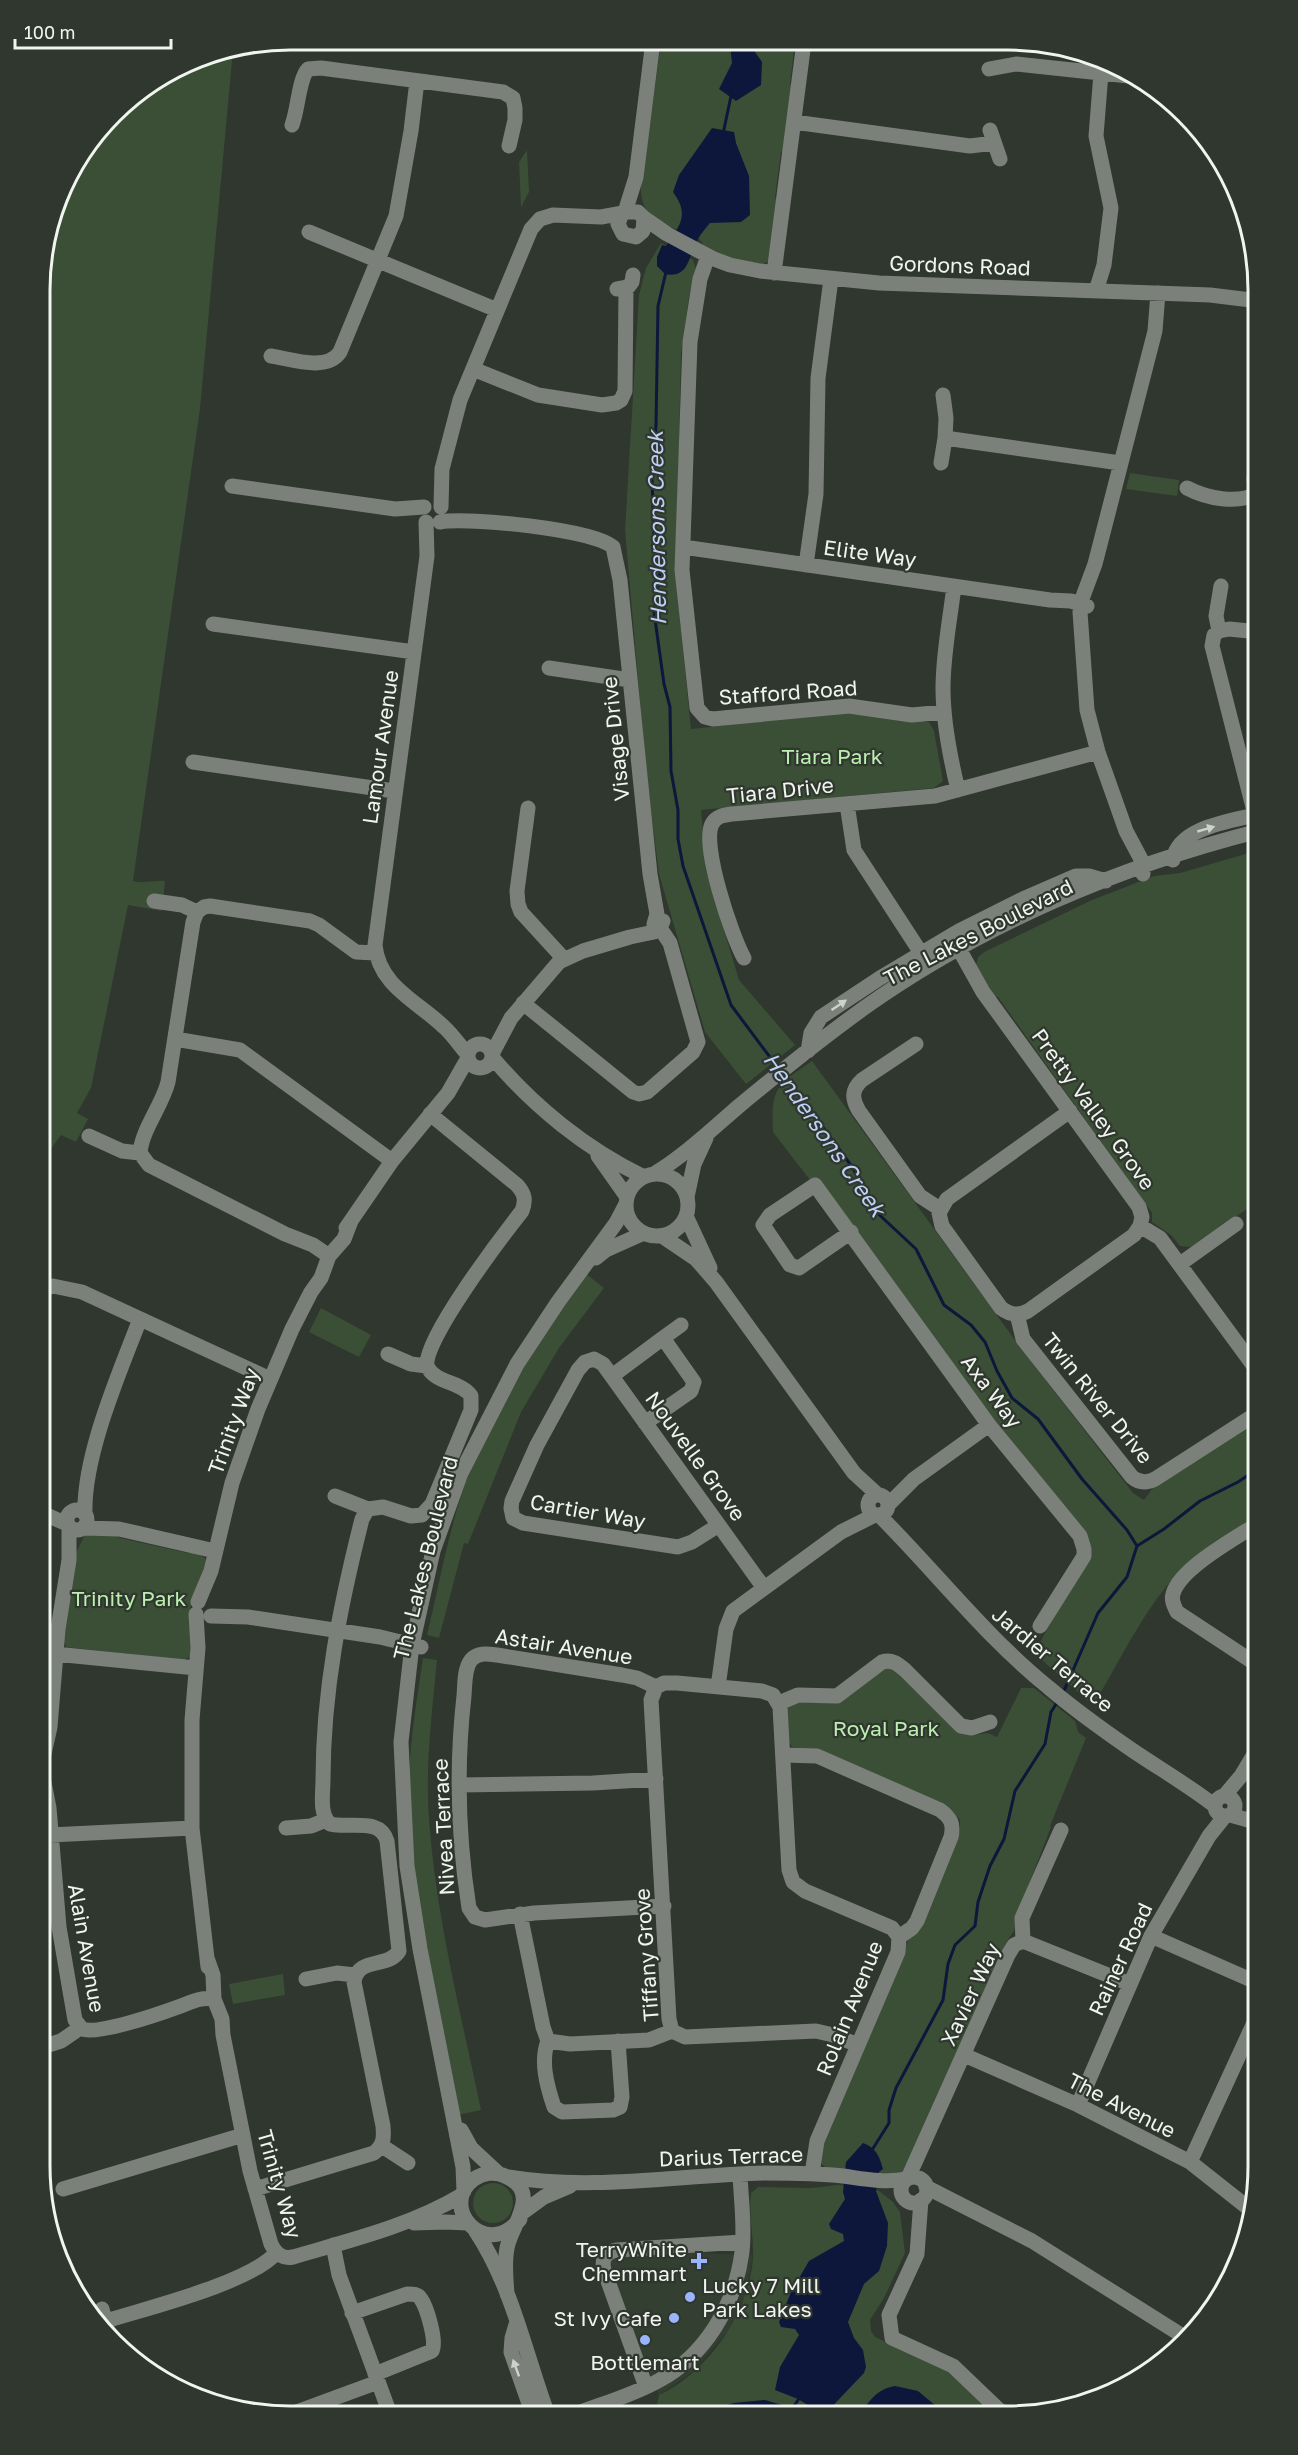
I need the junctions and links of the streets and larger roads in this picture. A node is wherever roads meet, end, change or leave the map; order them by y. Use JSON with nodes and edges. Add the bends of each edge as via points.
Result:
{"nodes":[{"id":1,"x":652,"y":50,"type":"edge"},
{"id":2,"x":803,"y":50,"type":"edge"},
{"id":3,"x":988,"y":69,"type":"dead end"},
{"id":4,"x":1101,"y":73,"type":"junction"},
{"id":5,"x":1116,"y":75,"type":"edge"},
{"id":6,"x":417,"y":81,"type":"junction"},
{"id":7,"x":794,"y":122,"type":"junction"},
{"id":8,"x":292,"y":125,"type":"dead end"},
{"id":9,"x":509,"y":146,"type":"dead end"},
{"id":10,"x":1000,"y":159,"type":"dead end"},
{"id":11,"x":636,"y":177,"type":"junction"},
{"id":12,"x":624,"y":213,"type":"junction"},
{"id":13,"x":580,"y":217,"type":"junction"},
{"id":14,"x":643,"y":217,"type":"junction"},
{"id":15,"x":621,"y":231,"type":"junction"},
{"id":16,"x":309,"y":232,"type":"dead end"},
{"id":17,"x":640,"y":234,"type":"junction"},
{"id":18,"x":667,"y":234,"type":"junction"},
{"id":19,"x":707,"y":255,"type":"junction"},
{"id":20,"x":378,"y":261,"type":"junction"},
{"id":21,"x":774,"y":273,"type":"junction"},
{"id":22,"x":831,"y":279,"type":"junction"},
{"id":23,"x":625,"y":284,"type":"dead end"},
{"id":24,"x":1101,"y":291,"type":"junction"},
{"id":25,"x":1162,"y":293,"type":"junction"},
{"id":26,"x":1248,"y":299,"type":"edge"},
{"id":27,"x":497,"y":310,"type":"junction"},
{"id":28,"x":271,"y":356,"type":"dead end"},
{"id":29,"x":472,"y":369,"type":"junction"},
{"id":30,"x":943,"y":395,"type":"dead end"},
{"id":31,"x":945,"y":438,"type":"junction"},
{"id":32,"x":941,"y":463,"type":"dead end"},
{"id":33,"x":1120,"y":463,"type":"junction"},
{"id":34,"x":232,"y":486,"type":"dead end"},
{"id":35,"x":1187,"y":488,"type":"dead end"},
{"id":36,"x":1248,"y":498,"type":"edge"},
{"id":37,"x":433,"y":514,"type":"junction"},
{"id":38,"x":683,"y":547,"type":"junction"},
{"id":39,"x":806,"y":565,"type":"junction"},
{"id":40,"x":954,"y":586,"type":"junction"},
{"id":41,"x":1221,"y":586,"type":"dead end"},
{"id":42,"x":1083,"y":606,"type":"junction"},
{"id":43,"x":213,"y":624,"type":"dead end"},
{"id":44,"x":1219,"y":631,"type":"junction"},
{"id":45,"x":1248,"y":631,"type":"edge"},
{"id":46,"x":414,"y":652,"type":"junction"},
{"id":47,"x":549,"y":668,"type":"dead end"},
{"id":48,"x":630,"y":680,"type":"junction"},
{"id":49,"x":944,"y":712,"type":"junction"},
{"id":50,"x":1098,"y":752,"type":"junction"},
{"id":51,"x":194,"y":762,"type":"dead end"},
{"id":52,"x":1248,"y":781,"type":"edge"},
{"id":53,"x":958,"y":790,"type":"junction"},
{"id":54,"x":394,"y":791,"type":"junction"},
{"id":55,"x":847,"y":804,"type":"junction"},
{"id":56,"x":528,"y":808,"type":"dead end"},
{"id":57,"x":1248,"y":817,"type":"edge"},
{"id":58,"x":1248,"y":835,"type":"edge"},
{"id":59,"x":1248,"y":840,"type":"edge"},
{"id":60,"x":1174,"y":861,"type":"junction"},
{"id":61,"x":1141,"y":871,"type":"junction"},
{"id":62,"x":1106,"y":881,"type":"junction"},
{"id":63,"x":154,"y":901,"type":"dead end"},
{"id":64,"x":197,"y":912,"type":"junction"},
{"id":65,"x":657,"y":926,"type":"junction"},
{"id":66,"x":375,"y":949,"type":"junction"},
{"id":67,"x":921,"y":953,"type":"junction"},
{"id":68,"x":962,"y":954,"type":"junction"},
{"id":69,"x":746,"y":958,"type":"dead end"},
{"id":70,"x":564,"y":959,"type":"junction"},
{"id":71,"x":523,"y":1003,"type":"junction"},
{"id":72,"x":175,"y":1039,"type":"junction"},
{"id":73,"x":916,"y":1044,"type":"dead end"},
{"id":74,"x":808,"y":1051,"type":"junction"},
{"id":75,"x":480,"y":1056,"type":"junction"},
{"id":76,"x":1070,"y":1111,"type":"junction"},
{"id":77,"x":430,"y":1114,"type":"junction"},
{"id":78,"x":709,"y":1133,"type":"junction"},
{"id":79,"x":89,"y":1136,"type":"dead end"},
{"id":80,"x":593,"y":1149,"type":"junction"},
{"id":81,"x":140,"y":1153,"type":"junction"},
{"id":82,"x":393,"y":1161,"type":"junction"},
{"id":83,"x":649,"y":1175,"type":"junction"},
{"id":84,"x":687,"y":1197,"type":"junction"},
{"id":85,"x":626,"y":1201,"type":"junction"},
{"id":86,"x":940,"y":1209,"type":"junction"},
{"id":87,"x":686,"y":1216,"type":"junction"},
{"id":88,"x":1236,"y":1224,"type":"dead end"},
{"id":89,"x":1140,"y":1226,"type":"junction"},
{"id":90,"x":851,"y":1232,"type":"junction"},
{"id":91,"x":644,"y":1233,"type":"junction"},
{"id":92,"x":662,"y":1236,"type":"junction"},
{"id":93,"x":324,"y":1254,"type":"junction"},
{"id":94,"x":1180,"y":1264,"type":"junction"},
{"id":95,"x":584,"y":1268,"type":"junction"},
{"id":96,"x":50,"y":1281,"type":"edge"},
{"id":97,"x":716,"y":1282,"type":"junction"},
{"id":98,"x":50,"y":1287,"type":"edge"},
{"id":99,"x":82,"y":1292,"type":"junction"},
{"id":100,"x":1017,"y":1314,"type":"junction"},
{"id":101,"x":140,"y":1319,"type":"junction"},
{"id":102,"x":681,"y":1325,"type":"dead end"},
{"id":103,"x":663,"y":1338,"type":"junction"},
{"id":104,"x":388,"y":1353,"type":"dead end"},
{"id":105,"x":1248,"y":1358,"type":"edge"},
{"id":106,"x":587,"y":1361,"type":"joint"},
{"id":107,"x":428,"y":1366,"type":"junction"},
{"id":108,"x":612,"y":1376,"type":"junction"},
{"id":109,"x":270,"y":1379,"type":"junction"},
{"id":110,"x":1248,"y":1419,"type":"edge"},
{"id":111,"x":645,"y":1423,"type":"junction"},
{"id":112,"x":989,"y":1425,"type":"junction"},
{"id":113,"x":335,"y":1496,"type":"dead end"},
{"id":114,"x":878,"y":1505,"type":"junction"},
{"id":115,"x":368,"y":1509,"type":"junction"},
{"id":116,"x":50,"y":1514,"type":"edge"},
{"id":117,"x":77,"y":1520,"type":"junction"},
{"id":118,"x":720,"y":1525,"type":"junction"},
{"id":119,"x":1248,"y":1530,"type":"edge"},
{"id":120,"x":215,"y":1551,"type":"junction"},
{"id":121,"x":764,"y":1588,"type":"junction"},
{"id":122,"x":206,"y":1610,"type":"junction"},
{"id":123,"x":1040,"y":1626,"type":"dead end"},
{"id":124,"x":336,"y":1630,"type":"junction"},
{"id":125,"x":417,"y":1642,"type":"junction"},
{"id":126,"x":55,"y":1654,"type":"junction"},
{"id":127,"x":478,"y":1655,"type":"joint"},
{"id":128,"x":1248,"y":1659,"type":"edge"},
{"id":129,"x":196,"y":1668,"type":"junction"},
{"id":130,"x":656,"y":1687,"type":"junction"},
{"id":131,"x":718,"y":1687,"type":"junction"},
{"id":132,"x":779,"y":1703,"type":"junction"},
{"id":133,"x":990,"y":1722,"type":"dead end"},
{"id":134,"x":50,"y":1727,"type":"edge"},
{"id":135,"x":783,"y":1755,"type":"junction"},
{"id":136,"x":1248,"y":1765,"type":"edge"},
{"id":137,"x":656,"y":1779,"type":"junction"},
{"id":138,"x":459,"y":1785,"type":"junction"},
{"id":139,"x":1225,"y":1806,"type":"junction"},
{"id":140,"x":50,"y":1808,"type":"edge"},
{"id":141,"x":1248,"y":1818,"type":"edge"},
{"id":142,"x":326,"y":1820,"type":"junction"},
{"id":143,"x":192,"y":1828,"type":"junction"},
{"id":144,"x":286,"y":1828,"type":"dead end"},
{"id":145,"x":1061,"y":1830,"type":"dead end"},
{"id":146,"x":50,"y":1835,"type":"junction"},
{"id":147,"x":56,"y":1900,"type":"junction"},
{"id":148,"x":50,"y":1901,"type":"edge"},
{"id":149,"x":663,"y":1906,"type":"junction"},
{"id":150,"x":519,"y":1914,"type":"junction"},
{"id":151,"x":1151,"y":1936,"type":"junction"},
{"id":152,"x":899,"y":1937,"type":"junction"},
{"id":153,"x":1023,"y":1941,"type":"junction"},
{"id":154,"x":355,"y":1975,"type":"junction"},
{"id":155,"x":306,"y":1978,"type":"dead end"},
{"id":156,"x":1248,"y":1979,"type":"edge"},
{"id":157,"x":1130,"y":1984,"type":"junction"},
{"id":158,"x":209,"y":2000,"type":"junction"},
{"id":159,"x":80,"y":2028,"type":"junction"},
{"id":160,"x":672,"y":2031,"type":"junction"},
{"id":161,"x":1248,"y":2036,"type":"edge"},
{"id":162,"x":548,"y":2041,"type":"junction"},
{"id":163,"x":618,"y":2041,"type":"junction"},
{"id":164,"x":50,"y":2045,"type":"edge"},
{"id":165,"x":858,"y":2045,"type":"junction"},
{"id":166,"x":964,"y":2055,"type":"junction"},
{"id":167,"x":1078,"y":2105,"type":"junction"},
{"id":168,"x":454,"y":2117,"type":"junction"},
{"id":169,"x":243,"y":2135,"type":"junction"},
{"id":170,"x":382,"y":2146,"type":"junction"},
{"id":171,"x":1190,"y":2162,"type":"junction"},
{"id":172,"x":408,"y":2163,"type":"dead end"},
{"id":173,"x":740,"y":2174,"type":"junction"},
{"id":174,"x":812,"y":2174,"type":"junction"},
{"id":175,"x":503,"y":2175,"type":"junction"},
{"id":176,"x":585,"y":2183,"type":"junction"},
{"id":177,"x":63,"y":2189,"type":"dead end"},
{"id":178,"x":255,"y":2189,"type":"junction"},
{"id":179,"x":914,"y":2190,"type":"junction"},
{"id":180,"x":463,"y":2193,"type":"junction"},
{"id":181,"x":1245,"y":2205,"type":"edge"},
{"id":182,"x":521,"y":2216,"type":"junction"},
{"id":183,"x":401,"y":2225,"type":"junction"},
{"id":184,"x":471,"y":2226,"type":"junction"},
{"id":185,"x":742,"y":2242,"type":"junction"},
{"id":186,"x":329,"y":2246,"type":"junction"},
{"id":187,"x":276,"y":2253,"type":"junction"},
{"id":188,"x":507,"y":2295,"type":"junction"},
{"id":189,"x":352,"y":2313,"type":"junction"},
{"id":190,"x":105,"y":2319,"type":"edge"},
{"id":191,"x":517,"y":2320,"type":"junction"},
{"id":192,"x":1179,"y":2334,"type":"edge"},
{"id":193,"x":376,"y":2378,"type":"junction"},
{"id":194,"x":646,"y":2387,"type":"junction"},
{"id":195,"x":310,"y":2406,"type":"edge"},
{"id":196,"x":387,"y":2406,"type":"edge"},
{"id":197,"x":530,"y":2406,"type":"edge"},
{"id":198,"x":545,"y":2406,"type":"edge"},
{"id":199,"x":555,"y":2406,"type":"edge"},
{"id":200,"x":596,"y":2406,"type":"edge"},
{"id":201,"x":995,"y":2406,"type":"edge"}],
"edges":[{"from":1,"to":11,"type":"street"},
{"from":2,"to":7,"type":"street"},
{"from":3,"to":4,"type":"street","via":[[1006,59]]},
{"from":4,"to":5,"type":"street"},
{"from":4,"to":24,"type":"street","via":[[1096,136],[1111,208]]},
{"from":6,"to":8,"type":"street","via":[[308,69],[302,79]]},
{"from":6,"to":9,"type":"street","via":[[509,94],[515,108]]},
{"from":6,"to":20,"type":"street","via":[[401,198]]},
{"from":7,"to":10,"type":"street","via":[[970,146],[992,137]]},
{"from":7,"to":21,"type":"street"},
{"from":11,"to":12,"type":"street"},
{"from":11,"to":14,"type":"street"},
{"from":12,"to":13,"type":"street","name":"Lamour Avenue"},
{"from":12,"to":14,"type":"street","via":[[634,211]]},
{"from":12,"to":15,"type":"street","via":[[618,224]]},
{"from":13,"to":15,"type":"street","name":"Lamour Avenue"},
{"from":13,"to":27,"type":"street","name":"Lamour Avenue","via":[[553,215],[535,224]]},
{"from":14,"to":17,"type":"street","via":[[645,227]]},
{"from":14,"to":18,"type":"street","name":"Gordons Road"},
{"from":15,"to":17,"type":"street","via":[[627,237]]},
{"from":16,"to":20,"type":"street"},
{"from":17,"to":18,"type":"street","name":"Gordons Road"},
{"from":18,"to":19,"type":"street","name":"Gordons Road"},
{"from":19,"to":21,"type":"street","name":"Gordons Road"},
{"from":19,"to":38,"type":"street","name":"Stafford Road","via":[[697,292],[689,356]]},
{"from":20,"to":27,"type":"street"},
{"from":20,"to":28,"type":"street","via":[[337,357],[324,363]]},
{"from":21,"to":22,"type":"street","name":"Gordons Road"},
{"from":22,"to":24,"type":"street","name":"Gordons Road"},
{"from":22,"to":39,"type":"street","via":[[818,378],[816,494]]},
{"from":23,"to":29,"type":"street","via":[[625,391],[616,403],[602,405],[538,395]]},
{"from":24,"to":25,"type":"street","name":"Gordons Road"},
{"from":25,"to":26,"type":"street","name":"Gordons Road"},
{"from":25,"to":33,"type":"street","via":[[1162,316]]},
{"from":27,"to":29,"type":"street","name":"Lamour Avenue"},
{"from":29,"to":37,"type":"street","name":"Lamour Avenue","via":[[454,418]]},
{"from":30,"to":31,"type":"street"},
{"from":31,"to":32,"type":"street"},
{"from":31,"to":33,"type":"street"},
{"from":33,"to":42,"type":"street"},
{"from":34,"to":37,"type":"street"},
{"from":35,"to":36,"type":"street","via":[[1198,493]]},
{"from":37,"to":46,"type":"street","name":"Lamour Avenue"},
{"from":37,"to":48,"type":"street","name":"Visage Drive","via":[[584,535],[615,544]]},
{"from":38,"to":39,"type":"street","name":"Elite Way"},
{"from":38,"to":49,"type":"street","name":"Stafford Road","via":[[696,702],[705,717],[849,706],[912,715]]},
{"from":39,"to":40,"type":"street","name":"Elite Way"},
{"from":40,"to":42,"type":"street","name":"Elite Way"},
{"from":40,"to":49,"type":"street","via":[[943,672]]},
{"from":41,"to":44,"type":"street","via":[[1216,616]]},
{"from":42,"to":50,"type":"street","via":[[1087,710]]},
{"from":43,"to":46,"type":"street"},
{"from":44,"to":45,"type":"street"},
{"from":44,"to":52,"type":"street","via":[[1213,639],[1213,654]]},
{"from":46,"to":54,"type":"street","name":"Lamour Avenue"},
{"from":47,"to":48,"type":"street"},
{"from":48,"to":65,"type":"street","name":"Visage Drive"},
{"from":49,"to":53,"type":"street"},
{"from":50,"to":53,"type":"street","name":"Tiara Drive"},
{"from":50,"to":61,"type":"street"},
{"from":51,"to":54,"type":"street"},
{"from":53,"to":55,"type":"street","name":"Tiara Drive","via":[[927,797]]},
{"from":54,"to":66,"type":"street","name":"Lamour Avenue"},
{"from":55,"to":67,"type":"street","via":[[854,850]]},
{"from":55,"to":69,"type":"street","name":"Tiara Drive","via":[[732,814],[713,821],[713,865],[734,936]]},
{"from":56,"to":70,"type":"street","via":[[518,904]]},
{"from":60,"to":57,"type":"street","one_way":true,"via":[[1180,844],[1190,834]]},
{"from":58,"to":60,"type":"street","name":"The Lakes Boulevard"},
{"from":59,"to":60,"type":"street","name":"The Lakes Boulevard"},
{"from":60,"to":61,"type":"street","name":"The Lakes Boulevard"},
{"from":61,"to":62,"type":"street","name":"The Lakes Boulevard"},
{"from":61,"to":68,"type":"street","name":"The Lakes Boulevard"},
{"from":62,"to":67,"type":"street","name":"The Lakes Boulevard","via":[[1082,875],[1066,879]]},
{"from":62,"to":68,"type":"street","name":"The Lakes Boulevard","via":[[1012,922]]},
{"from":63,"to":64,"type":"street","via":[[182,905]]},
{"from":64,"to":66,"type":"street","via":[[210,906],[300,919],[319,925],[350,949]]},
{"from":64,"to":72,"type":"street"},
{"from":65,"to":70,"type":"street"},
{"from":65,"to":71,"type":"street","name":"Visage Drive","via":[[670,943],[698,1042],[693,1052],[653,1088],[639,1094],[633,1092]]},
{"from":66,"to":75,"type":"street","via":[[381,971],[389,980]]},
{"from":74,"to":67,"type":"street","name":"The Lakes Boulevard","one_way":true,"via":[[811,1033],[822,1017]]},
{"from":68,"to":74,"type":"street","name":"The Lakes Boulevard","via":[[896,986]]},
{"from":68,"to":76,"type":"street","name":"Pretty Valley Grove","via":[[983,992]]},
{"from":70,"to":71,"type":"street","name":"Trinity Way"},
{"from":71,"to":75,"type":"street","name":"Trinity Way"},
{"from":72,"to":81,"type":"street","via":[[166,1092]]},
{"from":72,"to":82,"type":"street","via":[[240,1050]]},
{"from":73,"to":86,"type":"street","via":[[862,1080],[853,1099],[920,1196]]},
{"from":74,"to":78,"type":"street","name":"The Lakes Boulevard"},
{"from":75,"to":77,"type":"street","name":"Trinity Way"},
{"from":75,"to":80,"type":"street"},
{"from":76,"to":86,"type":"street","via":[[947,1199]]},
{"from":76,"to":89,"type":"street","name":"Pretty Valley Grove","via":[[1139,1207]]},
{"from":77,"to":82,"type":"street","name":"Trinity Way"},
{"from":77,"to":107,"type":"street","via":[[517,1185],[525,1202],[442,1328],[429,1351]]},
{"from":78,"to":83,"type":"street","name":"The Lakes Boulevard","via":[[677,1160]]},
{"from":78,"to":84,"type":"street","name":"The Lakes Boulevard","via":[[694,1164]]},
{"from":79,"to":81,"type":"street","via":[[122,1151]]},
{"from":80,"to":83,"type":"street"},
{"from":80,"to":85,"type":"street"},
{"from":81,"to":93,"type":"street","via":[[149,1165],[309,1250]]},
{"from":82,"to":93,"type":"street","name":"Trinity Way","via":[[351,1221],[344,1239]]},
{"from":83,"to":84,"type":"street","via":[[663,1174],[678,1182]]},
{"from":83,"to":85,"type":"street","via":[[630,1189]]},
{"from":84,"to":87,"type":"street"},
{"from":85,"to":91,"type":"street","via":[[631,1221]]},
{"from":85,"to":95,"type":"street","name":"The Lakes Boulevard","via":[[616,1223]]},
{"from":86,"to":100,"type":"street","via":[[942,1226],[1001,1308]]},
{"from":87,"to":92,"type":"street","via":[[677,1229]]},
{"from":87,"to":97,"type":"street","name":"Jardier Terrace"},
{"from":88,"to":94,"type":"street"},
{"from":89,"to":94,"type":"street","via":[[1160,1238]]},
{"from":89,"to":100,"type":"street","via":[[1134,1235],[1028,1311]]},
{"from":90,"to":90,"type":"street","name":"Axa Way","via":[[815,1185],[764,1222],[764,1228],[790,1265],[799,1268]]},
{"from":90,"to":112,"type":"street","name":"Axa Way"},
{"from":91,"to":92,"type":"street"},
{"from":91,"to":95,"type":"street","name":"The Lakes Boulevard","via":[[606,1250]]},
{"from":92,"to":97,"type":"street","name":"Jardier Terrace","via":[[696,1259]]},
{"from":93,"to":109,"type":"street","name":"Trinity Way","via":[[321,1278]]},
{"from":94,"to":105,"type":"street"},
{"from":95,"to":125,"type":"street","name":"The Lakes Boulevard","via":[[517,1364],[475,1445]]},
{"from":96,"to":99,"type":"street","via":[[71,1283]]},
{"from":97,"to":114,"type":"street","name":"Jardier Terrace"},
{"from":98,"to":99,"type":"street"},
{"from":99,"to":101,"type":"street"},
{"from":100,"to":110,"type":"street","name":"Twin River Drive","via":[[1023,1339],[1138,1481],[1155,1479]]},
{"from":101,"to":109,"type":"street"},
{"from":101,"to":117,"type":"street","name":"Alain Avenue","via":[[108,1407]]},
{"from":102,"to":103,"type":"street"},
{"from":103,"to":108,"type":"street"},
{"from":103,"to":111,"type":"street","via":[[691,1374],[694,1385]]},
{"from":104,"to":107,"type":"street","via":[[411,1364]]},
{"from":106,"to":108,"type":"street","name":"Nouvelle Grove","via":[[600,1361]]},
{"from":106,"to":118,"type":"street","name":"Cartier Way","via":[[533,1452],[512,1501],[513,1518],[523,1523],[678,1547]]},
{"from":107,"to":115,"type":"street","via":[[434,1375],[468,1392],[471,1410],[426,1512],[417,1517],[382,1507]]},
{"from":108,"to":111,"type":"street","name":"Nouvelle Grove"},
{"from":109,"to":120,"type":"street","name":"Trinity Way","via":[[244,1447]]},
{"from":111,"to":118,"type":"street","name":"Nouvelle Grove"},
{"from":112,"to":114,"type":"street"},
{"from":112,"to":123,"type":"street","name":"Axa Way","via":[[1047,1493],[1083,1544],[1083,1556]]},
{"from":113,"to":115,"type":"street"},
{"from":114,"to":121,"type":"street"},
{"from":114,"to":139,"type":"street","name":"Jardier Terrace","via":[[981,1627],[1047,1687],[1133,1751]]},
{"from":115,"to":124,"type":"street","via":[[362,1519]]},
{"from":116,"to":117,"type":"street"},
{"from":117,"to":120,"type":"street"},
{"from":117,"to":126,"type":"street","name":"Alain Avenue"},
{"from":118,"to":121,"type":"street","name":"Nouvelle Grove"},
{"from":119,"to":128,"type":"street","via":[[1192,1568],[1173,1592],[1172,1602],[1177,1612]]},
{"from":120,"to":122,"type":"street","name":"Trinity Way"},
{"from":121,"to":131,"type":"street","via":[[730,1615]]},
{"from":122,"to":124,"type":"street"},
{"from":122,"to":129,"type":"street","name":"Trinity Way"},
{"from":124,"to":125,"type":"street"},
{"from":124,"to":142,"type":"street","via":[[323,1752]]},
{"from":125,"to":168,"type":"street","name":"The Lakes Boulevard","via":[[403,1788],[406,1855]]},
{"from":126,"to":129,"type":"street"},
{"from":126,"to":134,"type":"street","name":"Alain Avenue"},
{"from":127,"to":130,"type":"street","name":"Astair Avenue","via":[[622,1675]]},
{"from":127,"to":138,"type":"street","name":"Nivea Terrace","via":[[466,1673]]},
{"from":129,"to":143,"type":"street","name":"Trinity Way"},
{"from":130,"to":131,"type":"street","name":"Astair Avenue","via":[[668,1682]]},
{"from":130,"to":137,"type":"street","name":"Tiffany Grove","via":[[651,1700]]},
{"from":131,"to":132,"type":"street","name":"Astair Avenue","via":[[763,1691]]},
{"from":132,"to":133,"type":"street","via":[[798,1695],[837,1696],[889,1661],[905,1670],[960,1726],[972,1728]]},
{"from":132,"to":135,"type":"street","name":"Rolain Avenue"},
{"from":135,"to":152,"type":"street","name":"Rolain Avenue","via":[[789,1870],[793,1882],[885,1924]]},
{"from":135,"to":152,"type":"street","via":[[823,1759],[940,1810],[950,1819],[951,1838],[917,1921]]},
{"from":136,"to":139,"type":"street","name":"Rainer Road"},
{"from":137,"to":138,"type":"street"},
{"from":137,"to":149,"type":"street","name":"Tiffany Grove"},
{"from":138,"to":150,"type":"street","name":"Nivea Terrace","via":[[470,1911],[485,1920]]},
{"from":139,"to":141,"type":"street","name":"Jardier Terrace"},
{"from":139,"to":151,"type":"street","name":"Rainer Road"},
{"from":140,"to":146,"type":"street","name":"Alain Avenue"},
{"from":142,"to":144,"type":"street"},
{"from":142,"to":154,"type":"street","via":[[342,1826],[372,1826],[382,1831],[387,1841],[399,1951],[388,1960],[360,1968]]},
{"from":143,"to":146,"type":"street"},
{"from":143,"to":158,"type":"street","name":"Trinity Way","via":[[200,1911],[213,1975]]},
{"from":145,"to":153,"type":"street","name":"Xavier Way","via":[[1022,1918]]},
{"from":146,"to":147,"type":"street","name":"Alain Avenue"},
{"from":147,"to":148,"type":"street"},
{"from":147,"to":159,"type":"street","name":"Alain Avenue","via":[[68,1983]]},
{"from":149,"to":150,"type":"street","name":"Nivea Terrace"},
{"from":149,"to":160,"type":"street","name":"Tiffany Grove"},
{"from":150,"to":162,"type":"street"},
{"from":151,"to":156,"type":"street"},
{"from":151,"to":157,"type":"street","name":"Rainer Road"},
{"from":152,"to":165,"type":"street","name":"Rolain Avenue","via":[[898,1952]]},
{"from":153,"to":157,"type":"street"},
{"from":153,"to":166,"type":"street","name":"Xavier Way","via":[[1014,1945],[1008,1955]]},
{"from":154,"to":155,"type":"street","via":[[337,1973]]},
{"from":154,"to":170,"type":"street","via":[[383,2126]]},
{"from":157,"to":167,"type":"street","name":"Rainer Road"},
{"from":158,"to":159,"type":"street","name":"Alain Avenue","via":[[97,2031]]},
{"from":158,"to":169,"type":"street","name":"Trinity Way","via":[[222,2019]]},
{"from":159,"to":164,"type":"street"},
{"from":160,"to":163,"type":"street","via":[[657,2039]]},
{"from":160,"to":165,"type":"street","name":"Tiffany Grove","via":[[685,2037],[816,2031]]},
{"from":161,"to":171,"type":"street"},
{"from":162,"to":163,"type":"street"},
{"from":162,"to":163,"type":"street","via":[[544,2066],[554,2107],[562,2112],[620,2107]]},
{"from":165,"to":174,"type":"street","name":"Rolain Avenue","via":[[816,2141]]},
{"from":166,"to":167,"type":"street","name":"The Avenue"},
{"from":166,"to":179,"type":"street","name":"Xavier Way","via":[[924,2145]]},
{"from":167,"to":171,"type":"street","name":"The Avenue"},
{"from":168,"to":175,"type":"street","name":"The Lakes Boulevard","via":[[471,2148]]},
{"from":168,"to":180,"type":"street","name":"The Lakes Boulevard","via":[[463,2167]]},
{"from":169,"to":177,"type":"street"},
{"from":169,"to":178,"type":"street","name":"Trinity Way"},
{"from":170,"to":172,"type":"street"},
{"from":170,"to":178,"type":"street","via":[[360,2158]]},
{"from":171,"to":181,"type":"street","name":"The Avenue"},
{"from":173,"to":174,"type":"street","name":"Darius Terrace"},
{"from":173,"to":176,"type":"street","name":"Darius Terrace"},
{"from":173,"to":185,"type":"street"},
{"from":174,"to":179,"type":"street","name":"Darius Terrace"},
{"from":175,"to":176,"type":"street","name":"Darius Terrace","via":[[542,2182]]},
{"from":175,"to":180,"type":"street","via":[[478,2176]]},
{"from":175,"to":182,"type":"street","via":[[521,2193]]},
{"from":176,"to":182,"type":"street","name":"Darius Terrace","via":[[544,2197]]},
{"from":178,"to":187,"type":"street","name":"Trinity Way"},
{"from":179,"to":192,"type":"street","via":[[962,2205],[1032,2241]]},
{"from":179,"to":201,"type":"street","via":[[918,2248],[889,2315],[892,2338],[953,2366]]},
{"from":180,"to":183,"type":"street","name":"Trinity Way"},
{"from":180,"to":184,"type":"street","via":[[463,2215]]},
{"from":182,"to":184,"type":"street","via":[[513,2227],[495,2235]]},
{"from":182,"to":188,"type":"street","via":[[507,2245]]},
{"from":183,"to":184,"type":"street","name":"Trinity Way","via":[[427,2222]]},
{"from":183,"to":186,"type":"street","name":"Trinity Way"},
{"from":184,"to":188,"type":"street","via":[[487,2248]]},
{"from":185,"to":194,"type":"street","via":[[734,2290],[714,2329],[684,2362]]},
{"from":185,"to":194,"type":"street","via":[[606,2254],[604,2270]]},
{"from":186,"to":187,"type":"street","name":"Trinity Way","via":[[293,2258]]},
{"from":186,"to":189,"type":"street"},
{"from":187,"to":190,"type":"street","via":[[263,2266],[226,2282],[104,2315]]},
{"from":188,"to":191,"type":"street"},
{"from":189,"to":193,"type":"street"},
{"from":189,"to":193,"type":"street","via":[[407,2294],[421,2298],[435,2340],[432,2351]]},
{"from":197,"to":191,"type":"street","one_way":true,"via":[[511,2352]]},
{"from":191,"to":198,"type":"street"},
{"from":191,"to":199,"type":"street"},
{"from":193,"to":195,"type":"street"},
{"from":193,"to":196,"type":"street"},
{"from":194,"to":200,"type":"street"}]}
